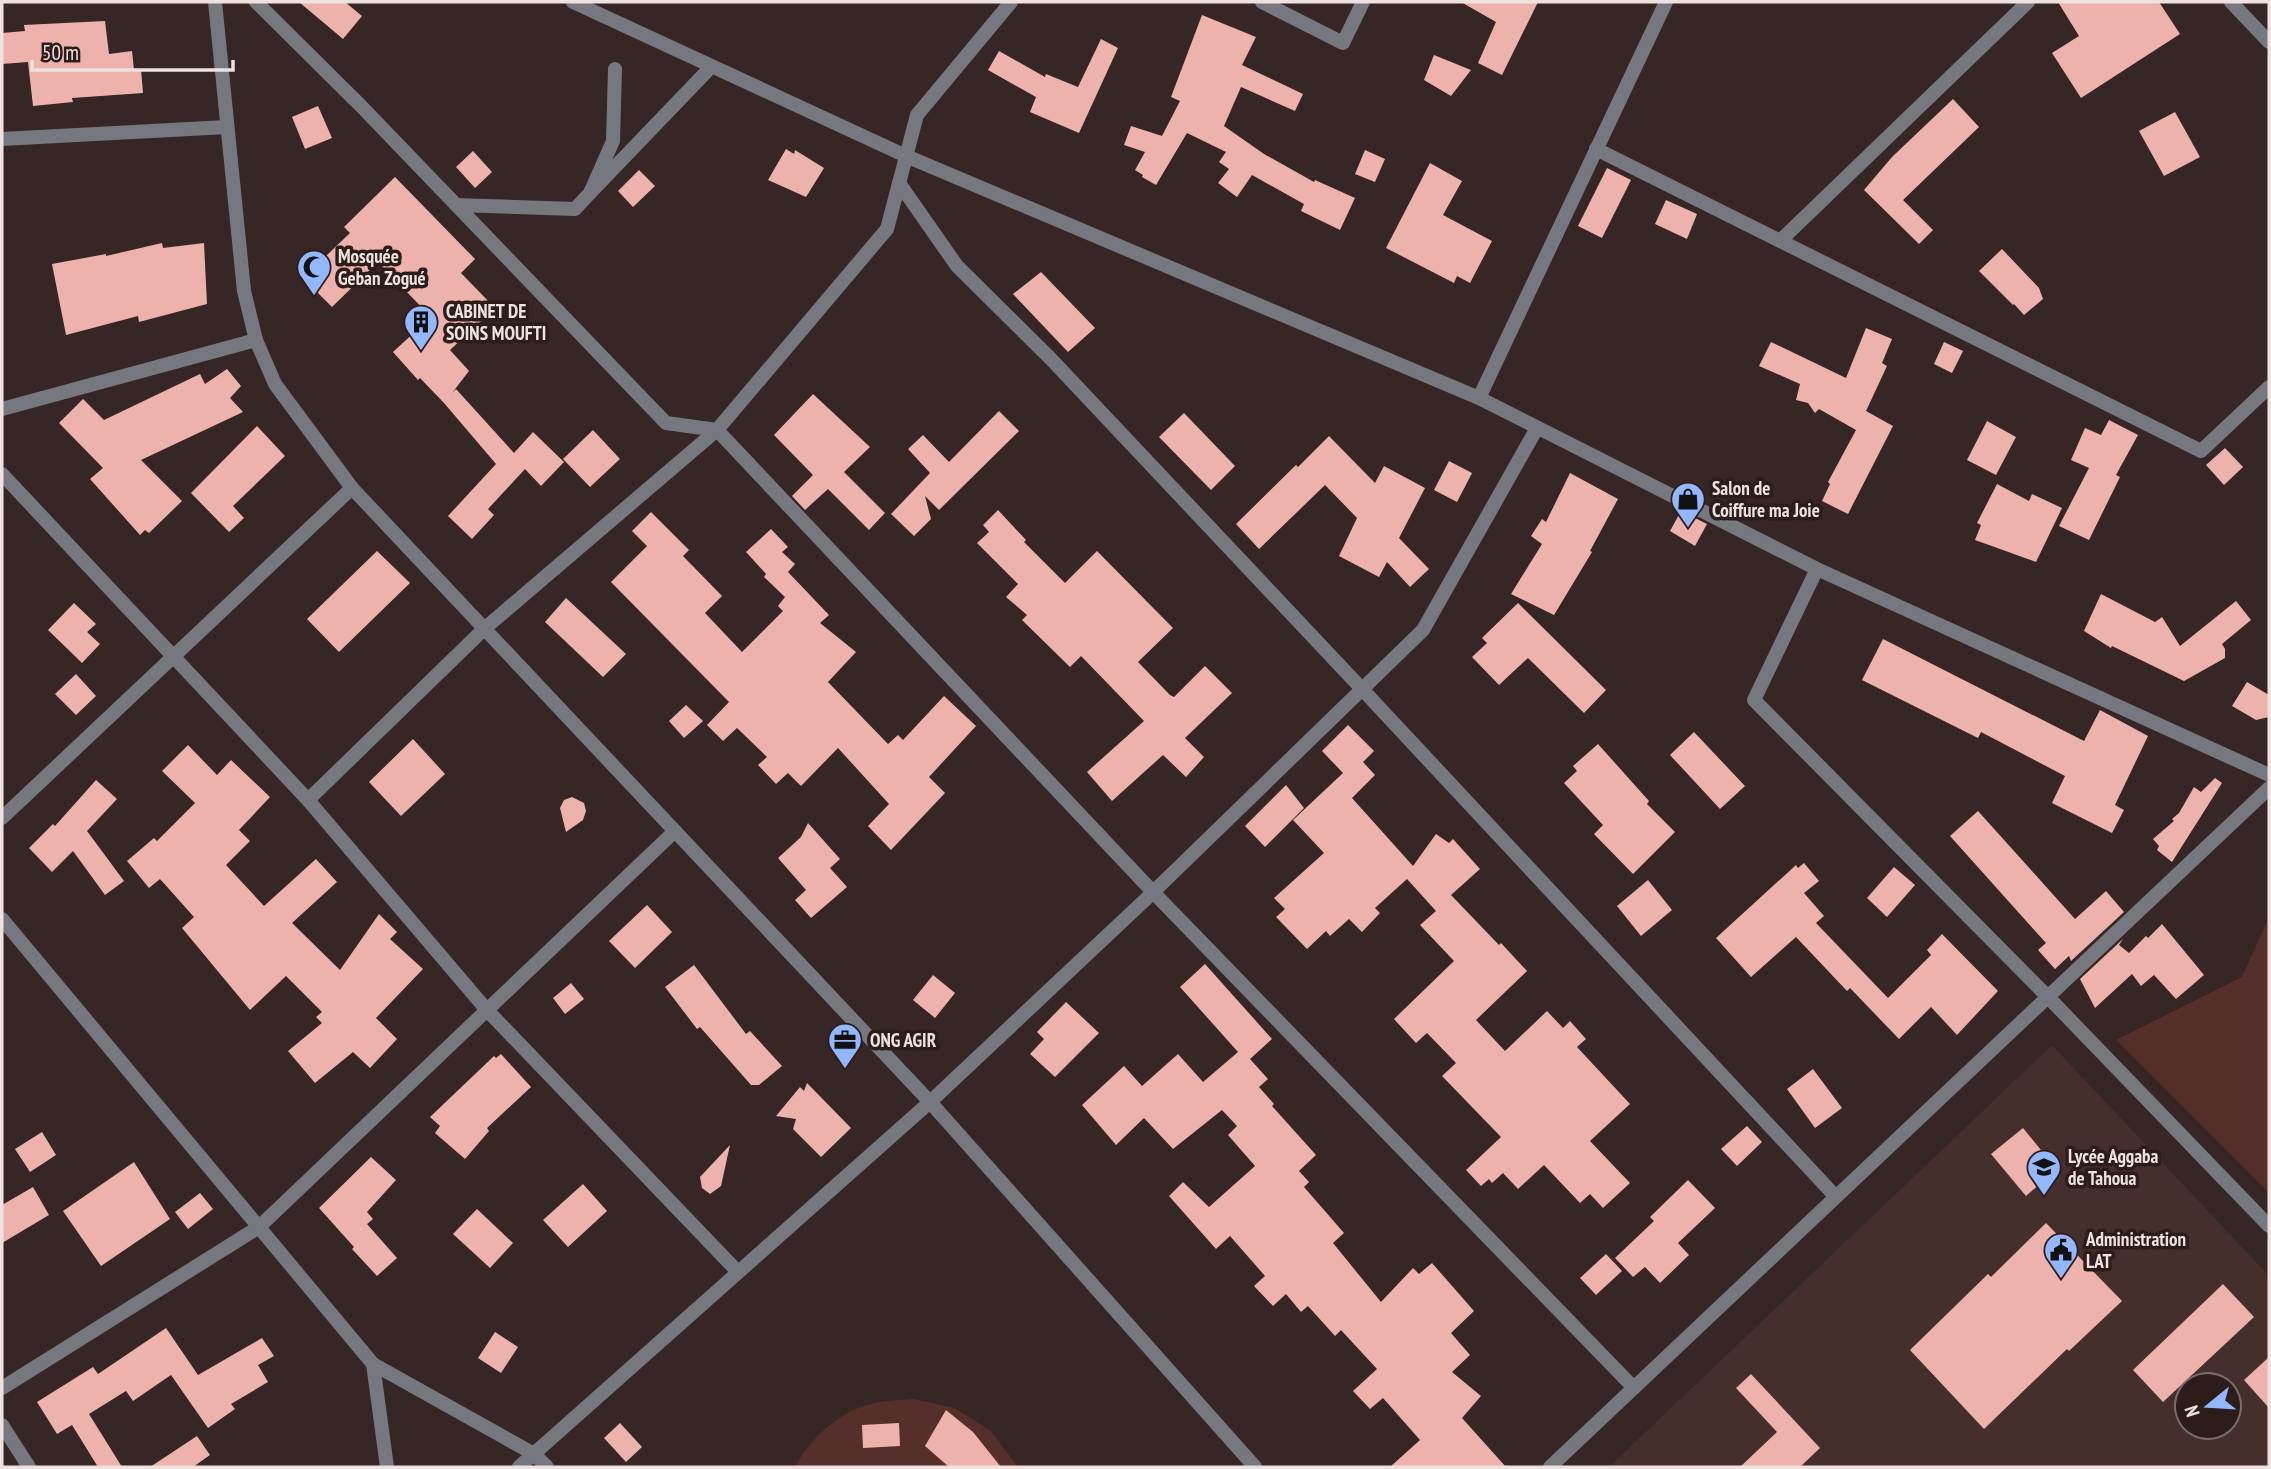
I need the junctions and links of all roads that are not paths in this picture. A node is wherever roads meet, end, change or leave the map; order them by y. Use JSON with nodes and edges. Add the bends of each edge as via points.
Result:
{"nodes":[{"id":1,"x":215,"y":2,"type":"edge"},
{"id":2,"x":256,"y":2,"type":"edge"},
{"id":3,"x":573,"y":2,"type":"edge"},
{"id":4,"x":1011,"y":2,"type":"edge"},
{"id":5,"x":1262,"y":2,"type":"edge"},
{"id":6,"x":1363,"y":2,"type":"edge"},
{"id":7,"x":1666,"y":2,"type":"edge"},
{"id":8,"x":2028,"y":2,"type":"edge"},
{"id":9,"x":2231,"y":2,"type":"edge"},
{"id":10,"x":2269,"y":42,"type":"edge"},
{"id":11,"x":711,"y":67,"type":"junction"},
{"id":12,"x":615,"y":69,"type":"dead end"},
{"id":13,"x":227,"y":127,"type":"junction"},
{"id":14,"x":2,"y":139,"type":"edge"},
{"id":15,"x":1596,"y":149,"type":"junction"},
{"id":16,"x":906,"y":156,"type":"junction"},
{"id":17,"x":899,"y":183,"type":"junction"},
{"id":18,"x":590,"y":193,"type":"junction"},
{"id":19,"x":456,"y":205,"type":"junction"},
{"id":20,"x":1780,"y":241,"type":"junction"},
{"id":21,"x":256,"y":340,"type":"junction"},
{"id":22,"x":2269,"y":387,"type":"edge"},
{"id":23,"x":1479,"y":398,"type":"junction"},
{"id":24,"x":2,"y":409,"type":"edge"},
{"id":25,"x":1537,"y":428,"type":"junction"},
{"id":26,"x":717,"y":429,"type":"junction"},
{"id":27,"x":2,"y":474,"type":"edge"},
{"id":28,"x":352,"y":488,"type":"junction"},
{"id":29,"x":1817,"y":569,"type":"junction"},
{"id":30,"x":484,"y":629,"type":"junction"},
{"id":31,"x":174,"y":656,"type":"junction"},
{"id":32,"x":1362,"y":690,"type":"junction"},
{"id":33,"x":2269,"y":775,"type":"edge"},
{"id":34,"x":2269,"y":788,"type":"edge"},
{"id":35,"x":308,"y":800,"type":"junction"},
{"id":36,"x":2,"y":818,"type":"edge"},
{"id":37,"x":675,"y":831,"type":"junction"},
{"id":38,"x":1153,"y":892,"type":"junction"},
{"id":39,"x":2,"y":919,"type":"edge"},
{"id":40,"x":2048,"y":997,"type":"junction"},
{"id":41,"x":486,"y":1009,"type":"junction"},
{"id":42,"x":930,"y":1102,"type":"junction"},
{"id":43,"x":1836,"y":1197,"type":"junction"},
{"id":44,"x":2269,"y":1226,"type":"edge"},
{"id":45,"x":259,"y":1227,"type":"junction"},
{"id":46,"x":738,"y":1272,"type":"junction"},
{"id":47,"x":373,"y":1364,"type":"junction"},
{"id":48,"x":2,"y":1388,"type":"edge"},
{"id":49,"x":1634,"y":1388,"type":"junction"},
{"id":50,"x":2,"y":1425,"type":"edge"},
{"id":51,"x":534,"y":1454,"type":"junction"},
{"id":52,"x":29,"y":1467,"type":"edge"},
{"id":53,"x":387,"y":1467,"type":"edge"},
{"id":54,"x":519,"y":1467,"type":"edge"},
{"id":55,"x":547,"y":1467,"type":"edge"},
{"id":56,"x":1255,"y":1467,"type":"edge"},
{"id":57,"x":1550,"y":1467,"type":"edge"}],
"edges":[{"from":1,"to":13,"type":"street"},
{"from":2,"to":19,"type":"street"},
{"from":3,"to":11,"type":"street"},
{"from":4,"to":16,"type":"street","via":[[916,116]]},
{"from":5,"to":6,"type":"street","via":[[1343,43]]},
{"from":7,"to":15,"type":"street"},
{"from":8,"to":20,"type":"street"},
{"from":9,"to":10,"type":"street"},
{"from":11,"to":16,"type":"street"},
{"from":11,"to":18,"type":"street"},
{"from":12,"to":18,"type":"street","via":[[613,141]]},
{"from":13,"to":14,"type":"street"},
{"from":13,"to":21,"type":"street","via":[[244,291]]},
{"from":15,"to":20,"type":"street"},
{"from":15,"to":23,"type":"street"},
{"from":16,"to":17,"type":"street"},
{"from":16,"to":23,"type":"street"},
{"from":17,"to":26,"type":"street","via":[[887,229]]},
{"from":17,"to":32,"type":"street","via":[[957,266],[1051,359]]},
{"from":18,"to":19,"type":"street","via":[[575,209]]},
{"from":19,"to":26,"type":"street","via":[[666,423]]},
{"from":20,"to":22,"type":"street","via":[[2201,451]]},
{"from":21,"to":24,"type":"street"},
{"from":21,"to":28,"type":"street","via":[[275,384]]},
{"from":23,"to":25,"type":"street"},
{"from":25,"to":29,"type":"street"},
{"from":25,"to":32,"type":"street","via":[[1423,630]]},
{"from":26,"to":30,"type":"street"},
{"from":26,"to":38,"type":"street"},
{"from":27,"to":31,"type":"street"},
{"from":28,"to":30,"type":"street"},
{"from":28,"to":31,"type":"street"},
{"from":29,"to":33,"type":"street"},
{"from":29,"to":40,"type":"street","via":[[1754,700]]},
{"from":30,"to":35,"type":"street"},
{"from":30,"to":37,"type":"street"},
{"from":31,"to":35,"type":"street"},
{"from":31,"to":36,"type":"street"},
{"from":32,"to":38,"type":"street"},
{"from":32,"to":43,"type":"street"},
{"from":34,"to":40,"type":"street"},
{"from":35,"to":41,"type":"street"},
{"from":37,"to":41,"type":"street"},
{"from":37,"to":42,"type":"street"},
{"from":38,"to":42,"type":"street"},
{"from":38,"to":49,"type":"street"},
{"from":39,"to":45,"type":"street"},
{"from":40,"to":43,"type":"street"},
{"from":40,"to":44,"type":"street"},
{"from":41,"to":45,"type":"street"},
{"from":41,"to":46,"type":"street"},
{"from":42,"to":46,"type":"street"},
{"from":42,"to":56,"type":"street"},
{"from":43,"to":49,"type":"street"},
{"from":45,"to":47,"type":"street"},
{"from":45,"to":48,"type":"street"},
{"from":46,"to":51,"type":"street"},
{"from":47,"to":51,"type":"street"},
{"from":47,"to":53,"type":"street"},
{"from":49,"to":57,"type":"street"},
{"from":50,"to":52,"type":"street"},
{"from":51,"to":54,"type":"street"},
{"from":51,"to":55,"type":"street"}]}
